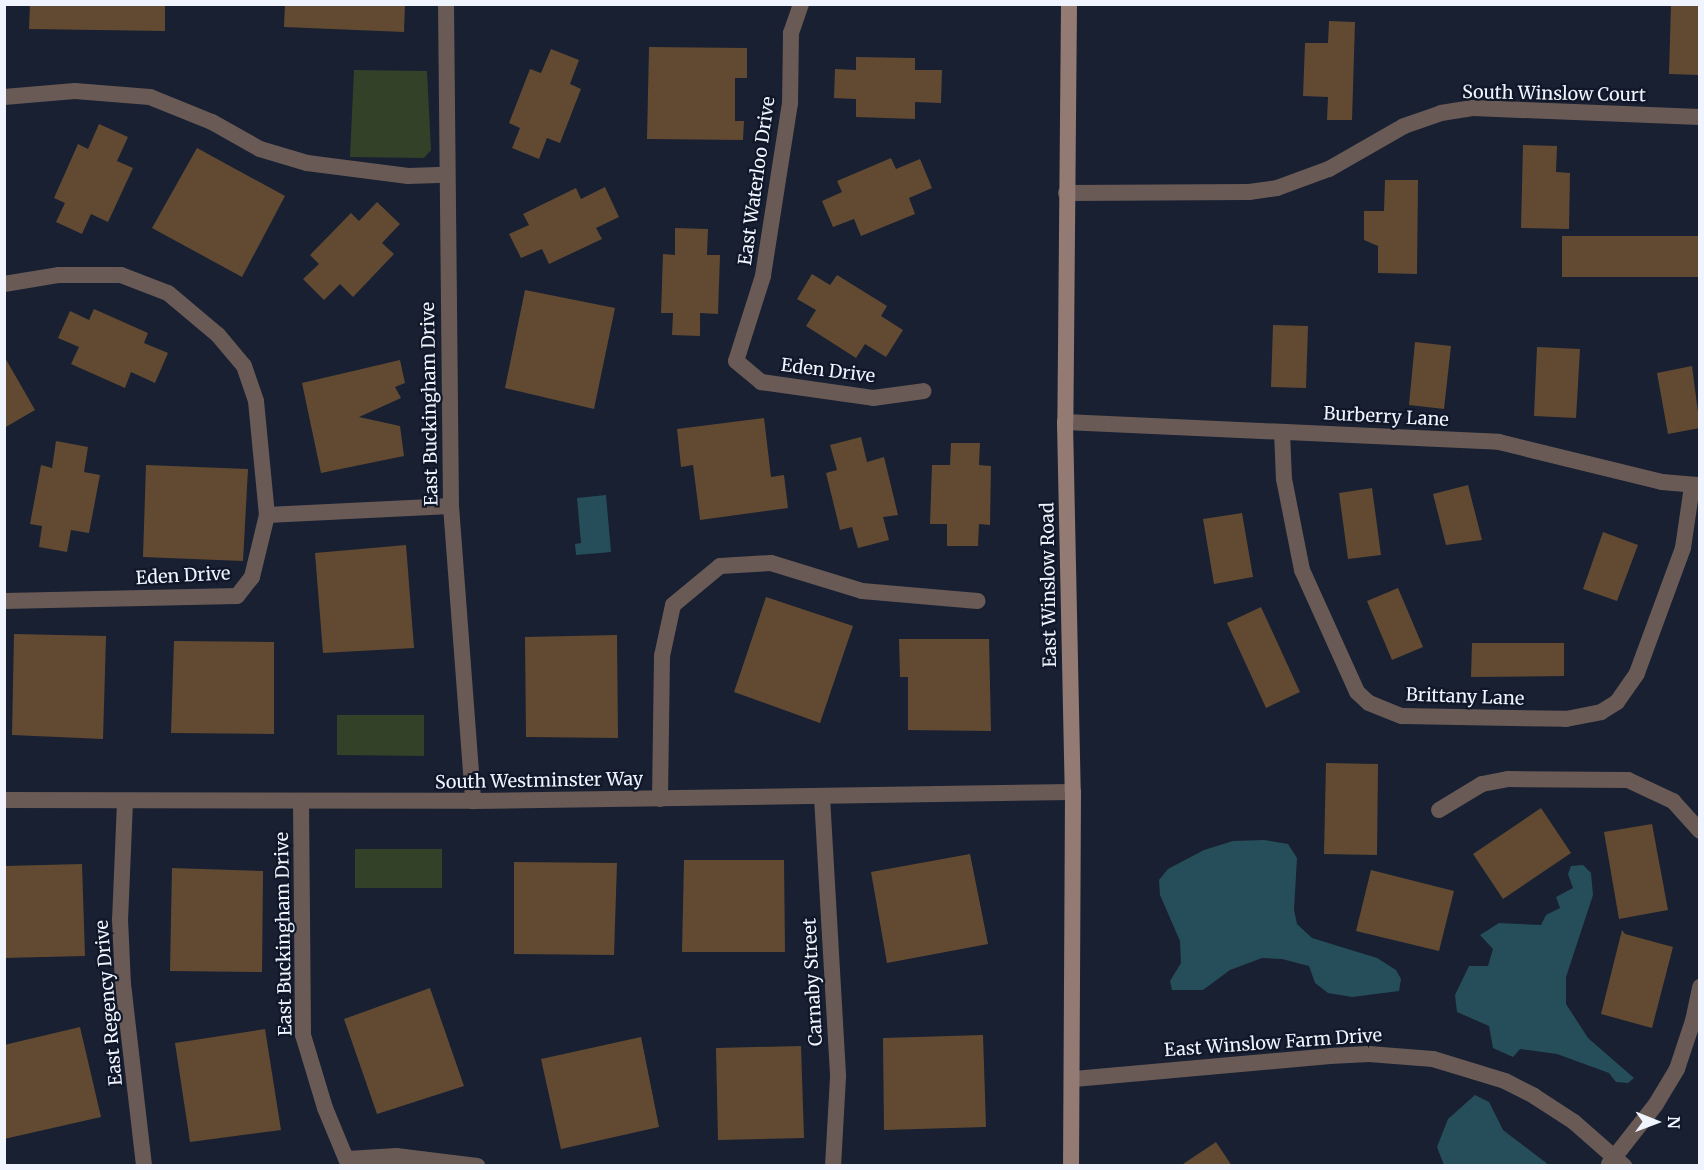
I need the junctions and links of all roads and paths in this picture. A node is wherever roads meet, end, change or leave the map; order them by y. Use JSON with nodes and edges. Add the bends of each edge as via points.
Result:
{"nodes":[{"id":1,"x":446,"y":4,"type":"edge"},
{"id":2,"x":801,"y":4,"type":"edge"},
{"id":3,"x":1069,"y":4,"type":"edge"},
{"id":4,"x":4,"y":97,"type":"edge"},
{"id":5,"x":1700,"y":117,"type":"edge"},
{"id":6,"x":446,"y":175,"type":"junction"},
{"id":7,"x":1066,"y":193,"type":"junction"},
{"id":8,"x":4,"y":284,"type":"edge"},
{"id":9,"x":736,"y":361,"type":"joint"},
{"id":10,"x":924,"y":391,"type":"dead end"},
{"id":11,"x":1065,"y":422,"type":"junction"},
{"id":12,"x":1282,"y":432,"type":"junction"},
{"id":13,"x":1696,"y":486,"type":"edge"},
{"id":14,"x":451,"y":506,"type":"junction"},
{"id":15,"x":267,"y":515,"type":"junction"},
{"id":16,"x":4,"y":601,"type":"edge"},
{"id":17,"x":978,"y":601,"type":"dead end"},
{"id":18,"x":1073,"y":792,"type":"junction"},
{"id":19,"x":822,"y":797,"type":"junction"},
{"id":20,"x":660,"y":799,"type":"junction"},
{"id":21,"x":4,"y":800,"type":"edge"},
{"id":22,"x":474,"y":801,"type":"junction"},
{"id":23,"x":125,"y":802,"type":"junction"},
{"id":24,"x":301,"y":802,"type":"junction"},
{"id":25,"x":1438,"y":810,"type":"dead end"},
{"id":26,"x":1700,"y":831,"type":"edge"},
{"id":27,"x":1700,"y":987,"type":"edge"},
{"id":28,"x":1074,"y":1078,"type":"junction"},
{"id":29,"x":348,"y":1162,"type":"edge"},
{"id":30,"x":1615,"y":1163,"type":"edge"},
{"id":31,"x":144,"y":1166,"type":"edge"},
{"id":32,"x":477,"y":1166,"type":"edge"},
{"id":33,"x":833,"y":1166,"type":"edge"},
{"id":34,"x":1071,"y":1166,"type":"edge"}],
"edges":[{"from":1,"to":6,"type":"street","name":"East Buckingham Drive"},
{"from":2,"to":9,"type":"street","name":"East Waterloo Drive","via":[[791,33],[789,103],[763,276]]},
{"from":3,"to":7,"type":"main road","name":"East Winslow Road"},
{"from":4,"to":6,"type":"street","via":[[75,91],[150,97],[212,122],[260,149],[307,163],[408,176]]},
{"from":5,"to":7,"type":"street","name":"South Winslow Court","via":[[1473,108],[1441,113],[1404,126],[1329,169],[1277,188],[1249,192]]},
{"from":6,"to":14,"type":"street","name":"East Buckingham Drive"},
{"from":7,"to":11,"type":"main road","name":"East Winslow Road"},
{"from":8,"to":15,"type":"street","via":[[59,275],[121,275],[168,293],[218,335],[244,366],[256,401]]},
{"from":9,"to":10,"type":"street","name":"Eden Drive","via":[[761,382],[873,398]]},
{"from":11,"to":12,"type":"street","name":"Burberry Lane"},
{"from":11,"to":18,"type":"main road","name":"East Winslow Road"},
{"from":12,"to":13,"type":"street","name":"Burberry Lane","via":[[1499,442],[1662,482]]},
{"from":12,"to":13,"type":"street","name":"Brittany Lane","via":[[1284,479],[1302,570],[1357,692],[1369,703],[1402,716],[1566,719],[1601,712],[1617,702],[1637,674],[1683,548]]},
{"from":14,"to":15,"type":"street"},
{"from":14,"to":22,"type":"street","name":"East Buckingham Drive"},
{"from":15,"to":16,"type":"street","name":"Eden Drive","via":[[252,577],[237,596]]},
{"from":17,"to":20,"type":"street","via":[[862,591],[771,562],[720,566],[672,605],[662,656]]},
{"from":18,"to":19,"type":"street","name":"South Westminster Way"},
{"from":18,"to":28,"type":"main road","name":"East Winslow Road"},
{"from":19,"to":20,"type":"street","name":"South Westminster Way"},
{"from":19,"to":33,"type":"street","name":"Carnaby Street","via":[[838,1077]]},
{"from":20,"to":22,"type":"street","name":"South Westminster Way"},
{"from":21,"to":23,"type":"street","name":"South Westminster Way"},
{"from":22,"to":24,"type":"street","name":"South Westminster Way"},
{"from":23,"to":24,"type":"street","name":"South Westminster Way"},
{"from":23,"to":31,"type":"street","name":"East Regency Drive","via":[[120,919],[123,984]]},
{"from":24,"to":29,"type":"street","name":"East Buckingham Drive","via":[[303,1035],[325,1108]]},
{"from":25,"to":26,"type":"street","via":[[1482,784],[1508,779],[1618,780],[1660,793],[1687,814]]},
{"from":27,"to":30,"type":"street","via":[[1694,1021],[1677,1069]]},
{"from":28,"to":30,"type":"street","name":"East Winslow Farm Drive","via":[[1330,1056],[1379,1054],[1433,1059],[1505,1081],[1534,1096],[1574,1122]]},
{"from":28,"to":34,"type":"main road","name":"East Winslow Road"},
{"from":29,"to":32,"type":"street","via":[[396,1156]]}]}
